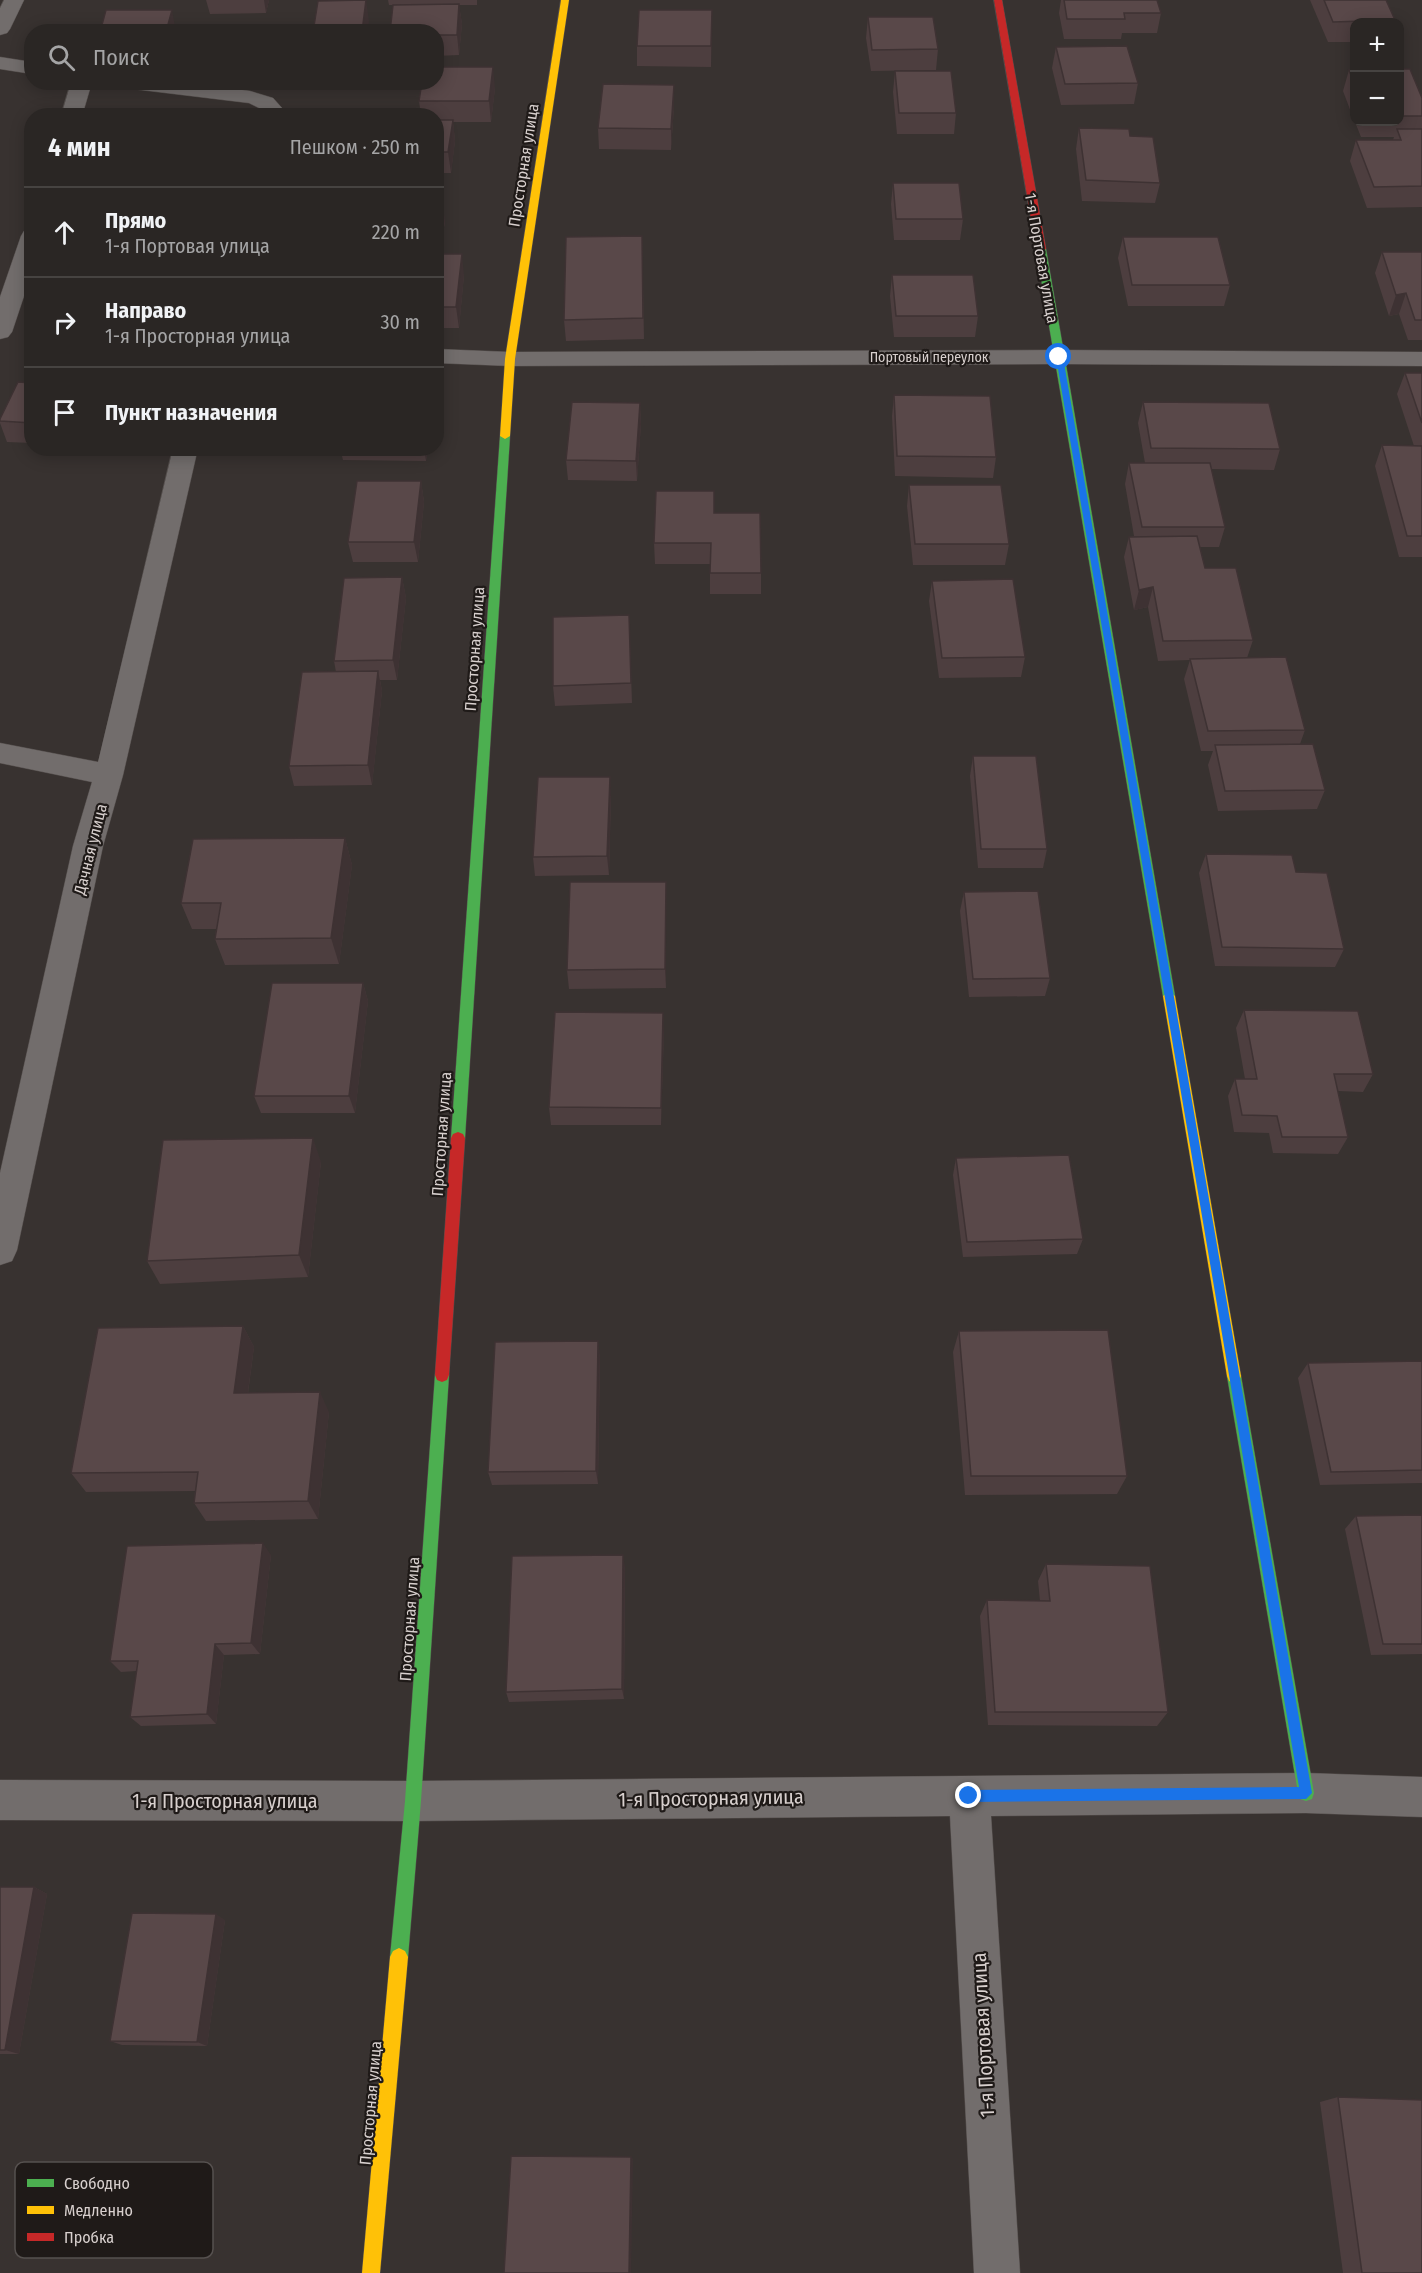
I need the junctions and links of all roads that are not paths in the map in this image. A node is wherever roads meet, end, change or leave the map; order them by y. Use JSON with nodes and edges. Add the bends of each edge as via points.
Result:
{"nodes":[{"id":1,"x":14,"y":0,"type":"edge"},
{"id":2,"x":565,"y":0,"type":"edge"},
{"id":3,"x":998,"y":0,"type":"edge"},
{"id":4,"x":0,"y":29,"type":"edge"},
{"id":5,"x":0,"y":63,"type":"edge"},
{"id":6,"x":24,"y":67,"type":"edge"},
{"id":7,"x":79,"y":90,"type":"edge"},
{"id":8,"x":192,"y":90,"type":"edge"},
{"id":9,"x":74,"y":108,"type":"edge"},
{"id":10,"x":268,"y":108,"type":"edge"},
{"id":11,"x":24,"y":260,"type":"edge"},
{"id":12,"x":0,"y":332,"type":"edge"},
{"id":13,"x":444,"y":356,"type":"edge"},
{"id":14,"x":1059,"y":357,"type":"junction"},
{"id":15,"x":510,"y":359,"type":"junction"},
{"id":16,"x":1422,"y":359,"type":"edge"},
{"id":17,"x":184,"y":456,"type":"edge"},
{"id":18,"x":0,"y":753,"type":"edge"},
{"id":19,"x":109,"y":775,"type":"junction"},
{"id":20,"x":2,"y":1236,"type":"edge"},
{"id":21,"x":1306,"y":1793,"type":"junction"},
{"id":22,"x":969,"y":1796,"type":"junction"},
{"id":23,"x":1422,"y":1797,"type":"edge"},
{"id":24,"x":0,"y":1800,"type":"edge"},
{"id":25,"x":413,"y":1801,"type":"junction"},
{"id":26,"x":371,"y":2273,"type":"edge"},
{"id":27,"x":997,"y":2273,"type":"edge"}],
"edges":[{"from":1,"to":4,"type":"street"},
{"from":2,"to":15,"type":"street","name":"Просторная улица"},
{"from":3,"to":14,"type":"street","name":"1-я Портовая улица"},
{"from":5,"to":6,"type":"street"},
{"from":7,"to":9,"type":"street"},
{"from":8,"to":10,"type":"street","via":[[250,97]]},
{"from":11,"to":12,"type":"street"},
{"from":13,"to":15,"type":"street","name":"Портовый переулок"},
{"from":14,"to":15,"type":"street","name":"Портовый переулок"},
{"from":14,"to":16,"type":"street","name":"Портовый переулок"},
{"from":14,"to":21,"type":"street","name":"1-я Портовая улица"},
{"from":15,"to":25,"type":"street","name":"Просторная улица"},
{"from":17,"to":19,"type":"street","name":"Дачная улица"},
{"from":18,"to":19,"type":"street"},
{"from":19,"to":20,"type":"street","name":"Дачная улица","via":[[88,846]]},
{"from":21,"to":22,"type":"street","name":"1-я Просторная улица"},
{"from":21,"to":23,"type":"street","name":"1-я Просторная улица"},
{"from":22,"to":25,"type":"street","name":"1-я Просторная улица"},
{"from":22,"to":27,"type":"street","name":"1-я Портовая улица"},
{"from":24,"to":25,"type":"street","name":"1-я Просторная улица"},
{"from":25,"to":26,"type":"street","name":"Просторная улица"}]}
